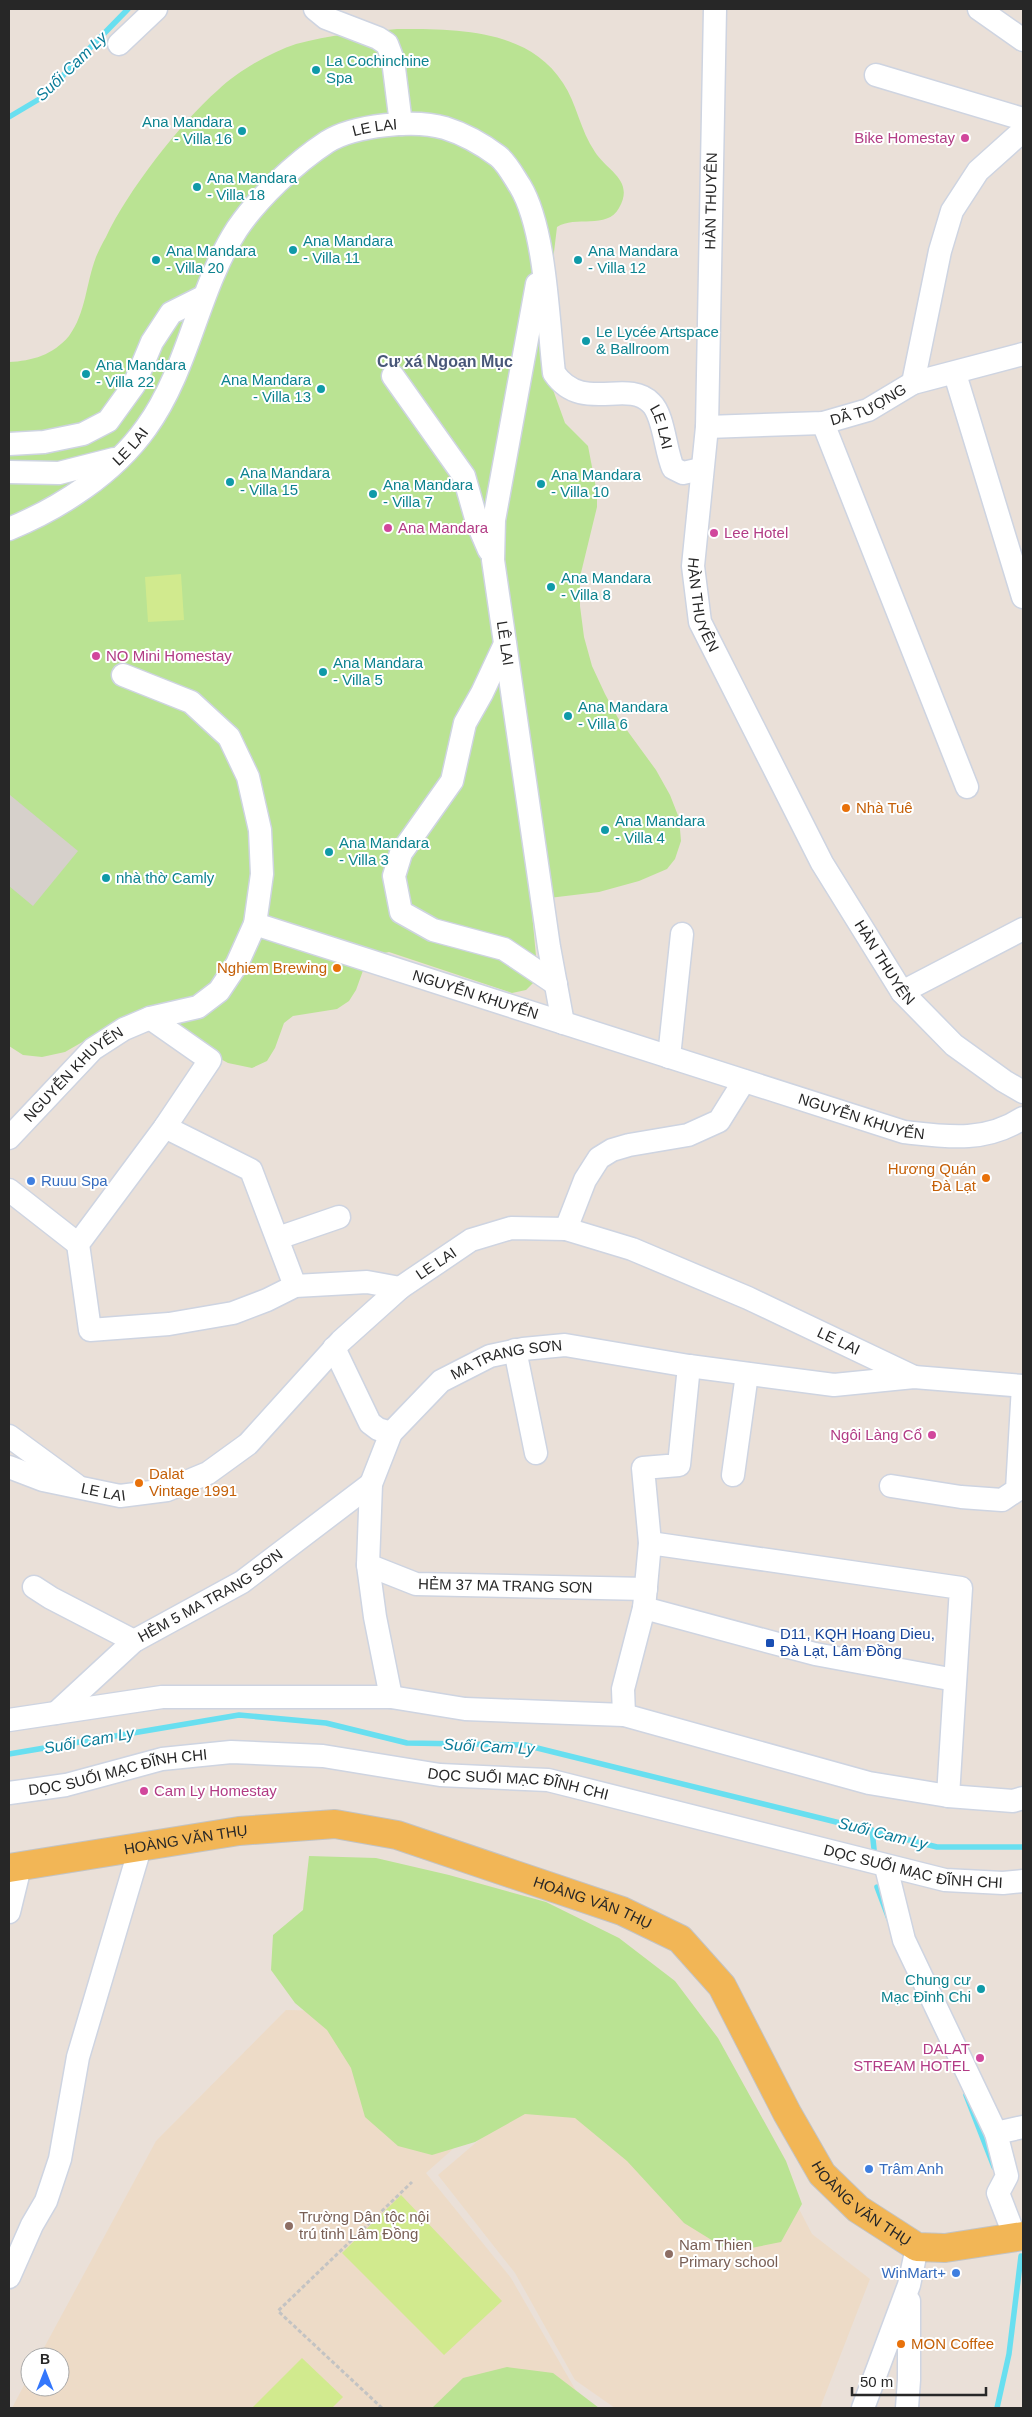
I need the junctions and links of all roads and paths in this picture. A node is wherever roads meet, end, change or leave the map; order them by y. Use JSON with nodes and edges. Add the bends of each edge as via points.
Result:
{"nodes":[{"id":1,"x":156,"y":9,"type":"edge"},
{"id":2,"x":315,"y":9,"type":"edge"},
{"id":3,"x":716,"y":9,"type":"edge"},
{"id":4,"x":979,"y":9,"type":"edge"},
{"id":5,"x":1023,"y":40,"type":"edge"},
{"id":6,"x":119,"y":44,"type":"dead end"},
{"id":7,"x":876,"y":75,"type":"dead end"},
{"id":8,"x":1023,"y":119,"type":"edge"},
{"id":9,"x":401,"y":124,"type":"junction"},
{"id":10,"x":1023,"y":133,"type":"edge"},
{"id":11,"x":542,"y":264,"type":"junction"},
{"id":12,"x":203,"y":297,"type":"junction"},
{"id":13,"x":1023,"y":354,"type":"edge"},
{"id":14,"x":955,"y":374,"type":"junction"},
{"id":15,"x":393,"y":376,"type":"dead end"},
{"id":16,"x":913,"y":382,"type":"junction"},
{"id":17,"x":823,"y":424,"type":"junction"},
{"id":18,"x":707,"y":427,"type":"junction"},
{"id":19,"x":9,"y":444,"type":"edge"},
{"id":20,"x":120,"y":457,"type":"junction"},
{"id":21,"x":701,"y":469,"type":"junction"},
{"id":22,"x":9,"y":472,"type":"edge"},
{"id":23,"x":9,"y":529,"type":"edge"},
{"id":24,"x":493,"y":560,"type":"junction"},
{"id":25,"x":1023,"y":598,"type":"edge"},
{"id":26,"x":505,"y":644,"type":"junction"},
{"id":27,"x":123,"y":675,"type":"dead end"},
{"id":28,"x":966,"y":787,"type":"dead end"},
{"id":29,"x":255,"y":924,"type":"junction"},
{"id":30,"x":1023,"y":929,"type":"edge"},
{"id":31,"x":682,"y":934,"type":"dead end"},
{"id":32,"x":556,"y":984,"type":"junction"},
{"id":33,"x":902,"y":992,"type":"junction"},
{"id":34,"x":150,"y":1018,"type":"junction"},
{"id":35,"x":564,"y":1023,"type":"junction"},
{"id":36,"x":669,"y":1057,"type":"junction"},
{"id":37,"x":744,"y":1081,"type":"junction"},
{"id":38,"x":1023,"y":1092,"type":"edge"},
{"id":39,"x":1023,"y":1120,"type":"edge"},
{"id":40,"x":164,"y":1127,"type":"junction"},
{"id":41,"x":9,"y":1138,"type":"edge"},
{"id":42,"x":9,"y":1190,"type":"edge"},
{"id":43,"x":339,"y":1217,"type":"dead end"},
{"id":44,"x":566,"y":1229,"type":"junction"},
{"id":45,"x":278,"y":1238,"type":"junction"},
{"id":46,"x":78,"y":1244,"type":"junction"},
{"id":47,"x":296,"y":1286,"type":"junction"},
{"id":48,"x":400,"y":1288,"type":"junction"},
{"id":49,"x":334,"y":1348,"type":"junction"},
{"id":50,"x":515,"y":1350,"type":"junction"},
{"id":51,"x":689,"y":1366,"type":"junction"},
{"id":52,"x":747,"y":1374,"type":"junction"},
{"id":53,"x":914,"y":1378,"type":"junction"},
{"id":54,"x":1023,"y":1386,"type":"edge"},
{"id":55,"x":391,"y":1433,"type":"junction"},
{"id":56,"x":9,"y":1436,"type":"edge"},
{"id":57,"x":536,"y":1453,"type":"dead end"},
{"id":58,"x":9,"y":1466,"type":"edge"},
{"id":59,"x":733,"y":1475,"type":"dead end"},
{"id":60,"x":371,"y":1484,"type":"junction"},
{"id":61,"x":891,"y":1486,"type":"dead end"},
{"id":62,"x":83,"y":1490,"type":"junction"},
{"id":63,"x":650,"y":1543,"type":"junction"},
{"id":64,"x":368,"y":1565,"type":"junction"},
{"id":65,"x":34,"y":1587,"type":"dead end"},
{"id":66,"x":645,"y":1599,"type":"junction"},
{"id":67,"x":134,"y":1641,"type":"junction"},
{"id":68,"x":954,"y":1680,"type":"junction"},
{"id":69,"x":391,"y":1697,"type":"junction"},
{"id":70,"x":56,"y":1713,"type":"junction"},
{"id":71,"x":624,"y":1715,"type":"junction"},
{"id":72,"x":9,"y":1720,"type":"edge"},
{"id":73,"x":9,"y":1793,"type":"edge"},
{"id":74,"x":948,"y":1796,"type":"junction"},
{"id":75,"x":1023,"y":1798,"type":"edge"},
{"id":76,"x":140,"y":1848,"type":"junction"},
{"id":77,"x":14,"y":1867,"type":"edge"},
{"id":78,"x":886,"y":1867,"type":"junction"},
{"id":79,"x":1023,"y":1881,"type":"edge"},
{"id":80,"x":9,"y":1912,"type":"edge"},
{"id":81,"x":1023,"y":2127,"type":"edge"},
{"id":82,"x":996,"y":2133,"type":"junction"},
{"id":83,"x":412,"y":2182,"type":"dead end"},
{"id":84,"x":1019,"y":2237,"type":"edge"},
{"id":85,"x":917,"y":2247,"type":"junction"},
{"id":86,"x":9,"y":2277,"type":"edge"},
{"id":87,"x":909,"y":2284,"type":"junction"},
{"id":88,"x":382,"y":2408,"type":"edge"},
{"id":89,"x":863,"y":2408,"type":"edge"},
{"id":90,"x":907,"y":2408,"type":"edge"}],
"edges":[{"from":1,"to":6,"type":"street"},
{"from":2,"to":9,"type":"street","via":[[326,18],[387,44],[393,60]]},
{"from":3,"to":18,"type":"street","name":"HÀN THUYÊN"},
{"from":4,"to":5,"type":"street"},
{"from":7,"to":8,"type":"street"},
{"from":9,"to":11,"type":"street","name":"LE LAI","via":[[443,127],[472,139],[500,158],[521,188],[534,221]]},
{"from":9,"to":12,"type":"street","name":"LE LAI","via":[[366,128],[328,141],[286,174],[238,228]]},
{"from":10,"to":16,"type":"street","via":[[978,171],[952,211],[940,251]]},
{"from":11,"to":21,"type":"street","name":"LE LAI","via":[[554,373],[562,385],[582,394],[641,395],[652,403],[658,413],[673,468],[683,473]]},
{"from":11,"to":24,"type":"street","name":"LÊ LAI","via":[[494,520]]},
{"from":12,"to":19,"type":"street","via":[[171,313],[152,342],[134,386],[108,421],[83,434],[44,442]]},
{"from":12,"to":20,"type":"street","name":"LE LAI","via":[[173,380],[146,428]]},
{"from":13,"to":14,"type":"street","name":"DÃ TƯỢNG"},
{"from":14,"to":16,"type":"street","name":"DÃ TƯỢNG"},
{"from":14,"to":25,"type":"street"},
{"from":15,"to":24,"type":"street","via":[[464,476],[477,522]]},
{"from":16,"to":17,"type":"street","name":"DÃ TƯỢNG","via":[[868,410]]},
{"from":17,"to":18,"type":"street","name":"DÃ TƯỢNG"},
{"from":17,"to":28,"type":"street"},
{"from":18,"to":21,"type":"street","name":"HÀN THUYÊN"},
{"from":20,"to":22,"type":"street","via":[[59,473]]},
{"from":20,"to":23,"type":"street","name":"LE LAI","via":[[73,496]]},
{"from":21,"to":33,"type":"street","name":"HÀN THUYÊN","via":[[693,566],[700,622],[822,863]]},
{"from":24,"to":26,"type":"street","name":"LÊ LAI"},
{"from":26,"to":32,"type":"street","name":"LÊ LAI"},
{"from":26,"to":32,"type":"street","via":[[465,723],[452,781],[401,853],[394,876],[401,912],[433,930],[504,949]]},
{"from":27,"to":29,"type":"street","via":[[191,702],[229,737],[248,777],[260,830],[262,874]]},
{"from":29,"to":34,"type":"street","name":"NGUYỄN KHUYẾN","via":[[237,964],[219,991],[198,1007]]},
{"from":29,"to":35,"type":"street","name":"NGUYỄN KHUYẾN"},
{"from":30,"to":33,"type":"street"},
{"from":31,"to":36,"type":"street"},
{"from":32,"to":35,"type":"street","name":"LÊ LAI"},
{"from":33,"to":38,"type":"street","name":"HÀN THUYÊN","via":[[954,1045]]},
{"from":34,"to":40,"type":"street","via":[[210,1060]]},
{"from":34,"to":41,"type":"street","name":"NGUYỄN KHUYẾN","via":[[124,1029],[93,1049]]},
{"from":35,"to":36,"type":"street","name":"NGUYỄN KHUYẾN"},
{"from":36,"to":37,"type":"street","name":"NGUYỄN KHUYẾN"},
{"from":37,"to":39,"type":"street","name":"NGUYỄN KHUYẾN","via":[[904,1132],[959,1138],[999,1131]]},
{"from":37,"to":44,"type":"street","via":[[719,1121],[688,1135],[620,1147],[599,1158],[585,1180]]},
{"from":40,"to":45,"type":"street","via":[[251,1170]]},
{"from":40,"to":46,"type":"street"},
{"from":42,"to":46,"type":"street"},
{"from":43,"to":45,"type":"street"},
{"from":44,"to":48,"type":"street","name":"LE LAI","via":[[510,1228],[470,1240]]},
{"from":44,"to":53,"type":"street","name":"LE LAI","via":[[632,1249],[721,1286]]},
{"from":45,"to":47,"type":"street"},
{"from":46,"to":47,"type":"street","via":[[90,1330],[169,1324],[233,1313]]},
{"from":47,"to":48,"type":"street","via":[[367,1282]]},
{"from":48,"to":49,"type":"street","name":"LE LAI"},
{"from":49,"to":55,"type":"street","via":[[370,1423]]},
{"from":49,"to":62,"type":"street","name":"LE LAI","via":[[248,1444],[208,1473],[166,1490],[120,1496]]},
{"from":50,"to":51,"type":"street","name":"MA TRANG SƠN","via":[[565,1345]]},
{"from":50,"to":55,"type":"street","name":"MA TRANG SƠN","via":[[490,1356],[441,1381]]},
{"from":50,"to":57,"type":"street"},
{"from":51,"to":52,"type":"street","name":"MA TRANG SƠN"},
{"from":51,"to":63,"type":"street","via":[[679,1465],[643,1468]]},
{"from":52,"to":53,"type":"street","name":"MA TRANG SƠN","via":[[834,1385]]},
{"from":52,"to":59,"type":"street"},
{"from":53,"to":54,"type":"street"},
{"from":54,"to":61,"type":"street","via":[[1017,1490],[1002,1500]]},
{"from":55,"to":60,"type":"street","name":"MA TRANG SƠN"},
{"from":56,"to":62,"type":"street"},
{"from":58,"to":62,"type":"street","name":"LE LAI","via":[[43,1480]]},
{"from":60,"to":64,"type":"street","name":"MA TRANG SƠN"},
{"from":60,"to":67,"type":"street","name":"HẺM 5 MA TRANG SƠN","via":[[242,1582]]},
{"from":63,"to":66,"type":"street"},
{"from":63,"to":68,"type":"street","via":[[961,1588]]},
{"from":64,"to":66,"type":"street","name":"HẺM 37 MA TRANG SƠN","via":[[416,1584]]},
{"from":64,"to":69,"type":"street","name":"MA TRANG SƠN"},
{"from":65,"to":67,"type":"street"},
{"from":66,"to":68,"type":"street","name":"HẺM 37 MA TRANG SƠN","via":[[814,1654]]},
{"from":66,"to":71,"type":"street","via":[[623,1689]]},
{"from":67,"to":70,"type":"street","name":"HẺM 5 MA TRANG SƠN"},
{"from":68,"to":74,"type":"street"},
{"from":69,"to":70,"type":"street","via":[[162,1697]]},
{"from":69,"to":71,"type":"street","via":[[465,1709]]},
{"from":70,"to":72,"type":"street"},
{"from":71,"to":74,"type":"street","via":[[869,1783]]},
{"from":73,"to":78,"type":"street","name":"DỌC SUỐI MẠC ĐĨNH CHI","via":[[66,1785],[162,1759],[231,1752],[323,1756],[440,1775],[548,1780]]},
{"from":74,"to":75,"type":"street","via":[[1013,1801]]},
{"from":76,"to":77,"type":"main road","name":"HOÀNG VĂN THỤ"},
{"from":76,"to":85,"type":"main road","name":"HOÀNG VĂN THỤ","via":[[239,1831],[335,1824],[406,1838],[622,1911],[680,1939],[722,1986],[822,2174],[858,2209]]},
{"from":76,"to":86,"type":"street","via":[[78,2057],[60,2159],[46,2201]]},
{"from":77,"to":80,"type":"street"},
{"from":78,"to":79,"type":"street","name":"DỌC SUỐI MẠC ĐĨNH CHI","via":[[945,1880]]},
{"from":78,"to":82,"type":"street","via":[[904,1940]]},
{"from":81,"to":82,"type":"street"},
{"from":82,"to":84,"type":"street","via":[[1002,2185]]},
{"from":83,"to":88,"type":"path","via":[[278,2311]]},
{"from":84,"to":85,"type":"main road","name":"HOÀNG VĂN THỤ","via":[[945,2248]]},
{"from":85,"to":87,"type":"street"},
{"from":87,"to":89,"type":"street"},
{"from":87,"to":90,"type":"street"}]}
